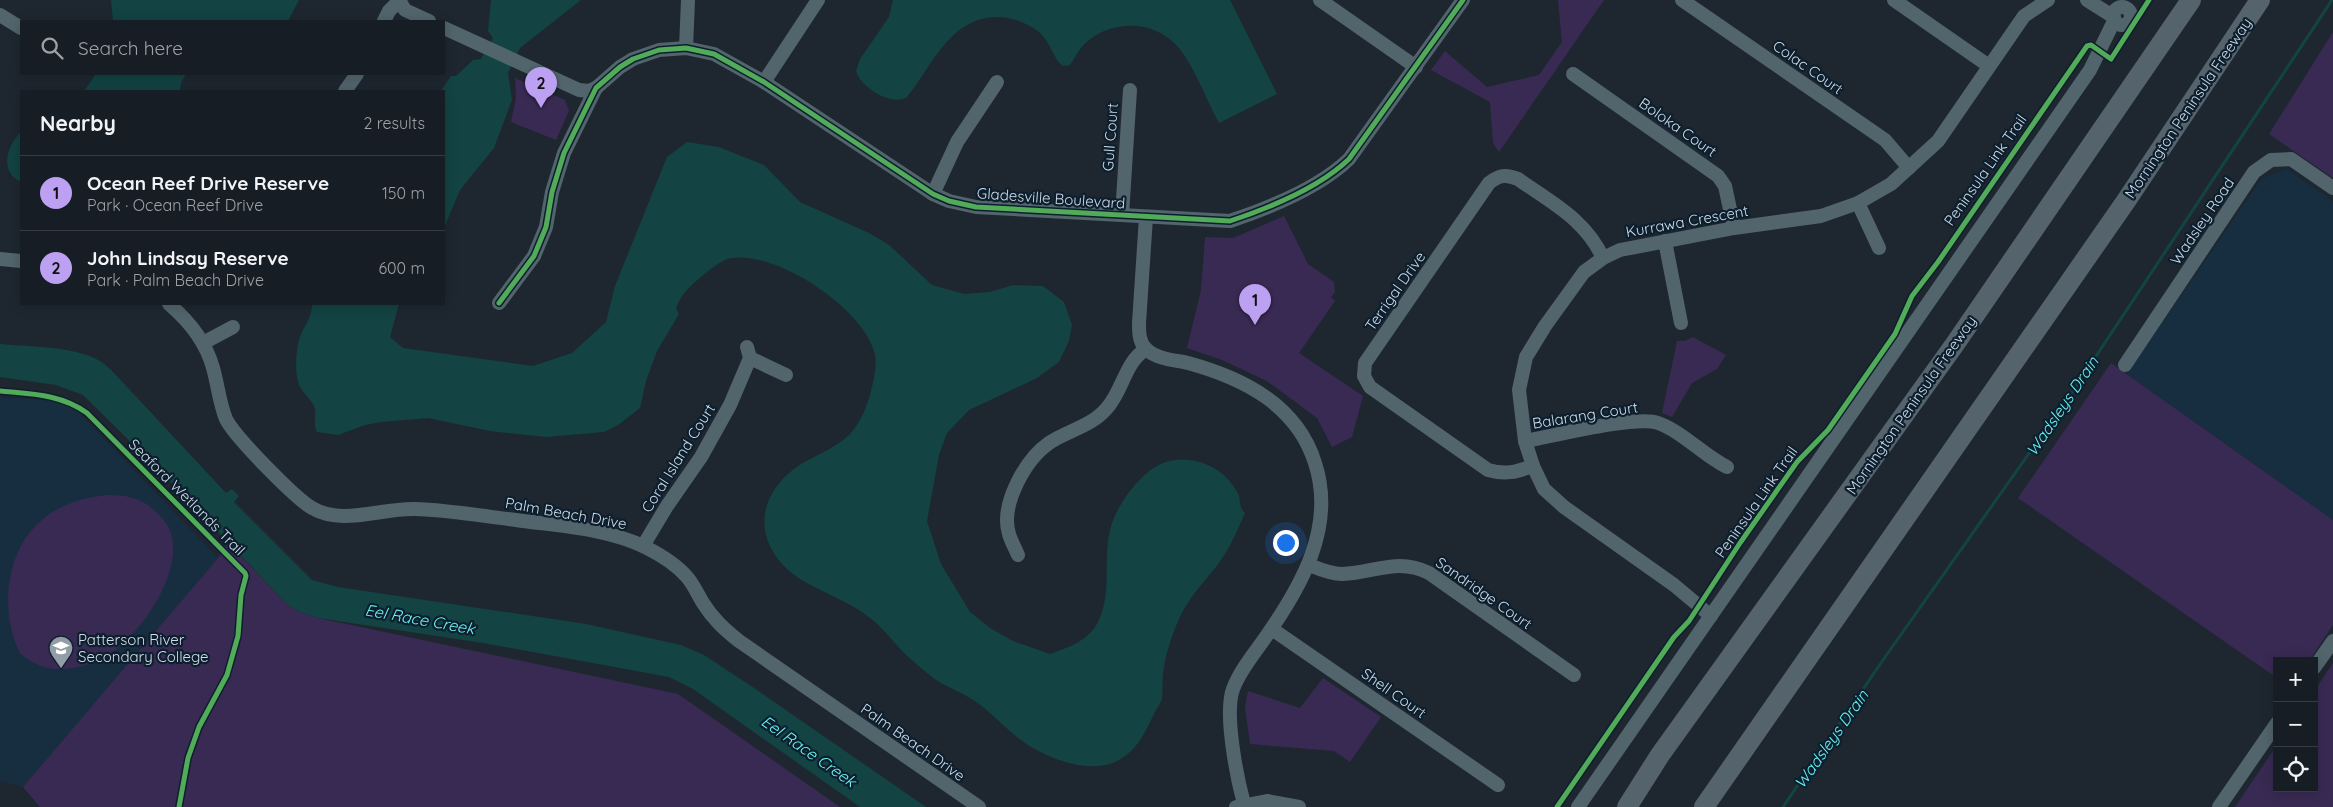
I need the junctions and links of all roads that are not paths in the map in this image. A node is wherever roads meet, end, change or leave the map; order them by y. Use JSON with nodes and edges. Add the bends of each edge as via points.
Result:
{"nodes":[{"id":1,"x":688,"y":0,"type":"edge"},
{"id":2,"x":818,"y":0,"type":"edge"},
{"id":3,"x":1320,"y":0,"type":"edge"},
{"id":4,"x":1463,"y":0,"type":"edge"},
{"id":5,"x":1682,"y":0,"type":"edge"},
{"id":6,"x":1894,"y":0,"type":"edge"},
{"id":7,"x":2048,"y":0,"type":"edge"},
{"id":8,"x":2088,"y":0,"type":"edge"},
{"id":9,"x":2098,"y":0,"type":"edge"},
{"id":10,"x":2137,"y":0,"type":"edge"},
{"id":11,"x":2191,"y":0,"type":"edge"},
{"id":12,"x":2260,"y":0,"type":"edge"},
{"id":13,"x":399,"y":1,"type":"edge"},
{"id":14,"x":2122,"y":14,"type":"edge"},
{"id":15,"x":0,"y":15,"type":"edge"},
{"id":16,"x":384,"y":20,"type":"edge"},
{"id":17,"x":427,"y":20,"type":"edge"},
{"id":18,"x":20,"y":27,"type":"edge"},
{"id":19,"x":445,"y":28,"type":"edge"},
{"id":20,"x":686,"y":48,"type":"junction"},
{"id":21,"x":1989,"y":66,"type":"junction"},
{"id":22,"x":1416,"y":67,"type":"junction"},
{"id":23,"x":1574,"y":74,"type":"dead end"},
{"id":24,"x":356,"y":75,"type":"edge"},
{"id":25,"x":764,"y":82,"type":"junction"},
{"id":26,"x":997,"y":82,"type":"dead end"},
{"id":27,"x":596,"y":88,"type":"junction"},
{"id":28,"x":346,"y":90,"type":"edge"},
{"id":29,"x":1130,"y":90,"type":"dead end"},
{"id":30,"x":1909,"y":168,"type":"junction"},
{"id":31,"x":2333,"y":188,"type":"edge"},
{"id":32,"x":933,"y":194,"type":"junction"},
{"id":33,"x":1858,"y":203,"type":"junction"},
{"id":34,"x":1122,"y":215,"type":"junction"},
{"id":35,"x":1146,"y":217,"type":"junction"},
{"id":36,"x":1734,"y":228,"type":"junction"},
{"id":37,"x":1665,"y":241,"type":"junction"},
{"id":38,"x":1879,"y":248,"type":"dead end"},
{"id":39,"x":1604,"y":258,"type":"junction"},
{"id":40,"x":0,"y":259,"type":"edge"},
{"id":41,"x":20,"y":261,"type":"edge"},
{"id":42,"x":499,"y":303,"type":"dead end"},
{"id":43,"x":170,"y":305,"type":"edge"},
{"id":44,"x":1681,"y":323,"type":"dead end"},
{"id":45,"x":233,"y":327,"type":"dead end"},
{"id":46,"x":203,"y":343,"type":"junction"},
{"id":47,"x":1146,"y":349,"type":"junction"},
{"id":48,"x":2125,"y":365,"type":"dead end"},
{"id":49,"x":786,"y":375,"type":"dead end"},
{"id":50,"x":1525,"y":441,"type":"junction"},
{"id":51,"x":1533,"y":466,"type":"junction"},
{"id":52,"x":1727,"y":467,"type":"dead end"},
{"id":53,"x":643,"y":546,"type":"junction"},
{"id":54,"x":1018,"y":555,"type":"dead end"},
{"id":55,"x":1309,"y":565,"type":"junction"},
{"id":56,"x":1714,"y":612,"type":"junction"},
{"id":57,"x":1272,"y":629,"type":"junction"},
{"id":58,"x":2333,"y":641,"type":"edge"},
{"id":59,"x":2318,"y":662,"type":"edge"},
{"id":60,"x":1574,"y":675,"type":"dead end"},
{"id":61,"x":2273,"y":729,"type":"edge"},
{"id":62,"x":1498,"y":785,"type":"dead end"},
{"id":63,"x":1240,"y":806,"type":"edge"},
{"id":64,"x":979,"y":807,"type":"edge"},
{"id":65,"x":1299,"y":807,"type":"edge"},
{"id":66,"x":1578,"y":807,"type":"edge"},
{"id":67,"x":1627,"y":807,"type":"edge"},
{"id":68,"x":1704,"y":807,"type":"edge"},
{"id":69,"x":2219,"y":807,"type":"edge"}],
"edges":[{"from":1,"to":20,"type":"street"},
{"from":2,"to":25,"type":"street"},
{"from":3,"to":22,"type":"street"},
{"from":4,"to":22,"type":"street","name":"Gladesville Boulevard"},
{"from":5,"to":30,"type":"street","name":"Colac Court","via":[[1885,140]]},
{"from":6,"to":21,"type":"street"},
{"from":7,"to":21,"type":"street","name":"Kurrawa Crescent","via":[[2024,16]]},
{"from":8,"to":14,"type":"street"},
{"from":9,"to":14,"type":"street"},
{"from":10,"to":14,"type":"street"},
{"from":11,"to":67,"type":"highway","name":"Mornington Peninsula Freeway","via":[[1955,344],[1660,755]]},
{"from":12,"to":68,"type":"highway","name":"Mornington Peninsula Freeway","via":[[2126,201]]},
{"from":13,"to":16,"type":"street"},
{"from":13,"to":17,"type":"street","via":[[405,10]]},
{"from":14,"to":56,"type":"street","via":[[2090,70]]},
{"from":15,"to":18,"type":"street"},
{"from":19,"to":27,"type":"street","via":[[579,90]]},
{"from":20,"to":25,"type":"street","name":"Gladesville Boulevard","via":[[714,54]]},
{"from":20,"to":27,"type":"street","name":"Gladesville Boulevard","via":[[659,50],[633,59]]},
{"from":21,"to":30,"type":"street","name":"Kurrawa Crescent","via":[[1938,141]]},
{"from":22,"to":35,"type":"street","name":"Gladesville Boulevard","via":[[1355,153],[1327,177],[1260,211],[1230,221]]},
{"from":23,"to":36,"type":"street","name":"Boloka Court","via":[[1718,176],[1725,186]]},
{"from":24,"to":28,"type":"street"},
{"from":25,"to":32,"type":"street","name":"Gladesville Boulevard"},
{"from":26,"to":32,"type":"street","via":[[958,142]]},
{"from":27,"to":42,"type":"street","via":[[564,153],[546,226],[534,256]]},
{"from":29,"to":34,"type":"street","name":"Gull Court"},
{"from":30,"to":33,"type":"street","name":"Kurrawa Crescent","via":[[1891,184]]},
{"from":31,"to":48,"type":"street","name":"Wadsley Road","via":[[2291,159],[2271,160],[2254,172]]},
{"from":32,"to":34,"type":"street","name":"Gladesville Boulevard","via":[[976,207]]},
{"from":33,"to":36,"type":"street","name":"Kurrawa Crescent","via":[[1821,216]]},
{"from":33,"to":38,"type":"street"},
{"from":34,"to":35,"type":"street","name":"Gladesville Boulevard"},
{"from":35,"to":47,"type":"street","via":[[1139,324],[1140,337]]},
{"from":36,"to":37,"type":"street","name":"Kurrawa Crescent"},
{"from":37,"to":39,"type":"street","name":"Kurrawa Crescent","via":[[1620,250]]},
{"from":37,"to":44,"type":"street"},
{"from":39,"to":50,"type":"street","name":"Kurrawa Crescent","via":[[1584,272],[1526,357],[1519,390]]},
{"from":39,"to":51,"type":"street","name":"Terrigal Drive","via":[[1588,232],[1576,220],[1518,179],[1499,176],[1489,184],[1365,362],[1364,376],[1370,387],[1488,470],[1510,474]]},
{"from":40,"to":41,"type":"street"},
{"from":43,"to":46,"type":"street","name":"Palm Beach Drive"},
{"from":45,"to":46,"type":"street"},
{"from":46,"to":53,"type":"street","name":"Palm Beach Drive","via":[[213,368],[220,403],[236,434],[302,502],[324,514],[336,517],[394,508],[450,511],[601,533]]},
{"from":47,"to":54,"type":"street","via":[[1130,362],[1119,392],[1107,409],[1080,429],[1048,444],[1022,473],[1010,504],[1008,520],[1008,533]]},
{"from":47,"to":55,"type":"street","via":[[1156,356],[1213,371],[1239,382],[1280,406],[1296,424],[1309,446],[1320,485],[1318,532]]},
{"from":49,"to":53,"type":"street","name":"Coral Island Court","via":[[748,353],[730,405],[701,457]]},
{"from":50,"to":51,"type":"street","name":"Kurrawa Crescent"},
{"from":50,"to":52,"type":"street","name":"Balarang Court","via":[[1649,421],[1670,429]]},
{"from":51,"to":56,"type":"street","name":"Kurrawa Crescent","via":[[1544,489],[1564,508]]},
{"from":53,"to":64,"type":"street","name":"Palm Beach Drive","via":[[680,569],[717,624]]},
{"from":55,"to":57,"type":"street"},
{"from":55,"to":60,"type":"street","name":"Sandridge Court","via":[[1341,574],[1405,564],[1417,567]]},
{"from":56,"to":66,"type":"street"},
{"from":57,"to":62,"type":"street","name":"Shell Court"},
{"from":57,"to":63,"type":"street","via":[[1240,674],[1231,698]]},
{"from":58,"to":59,"type":"street"},
{"from":61,"to":69,"type":"street"},
{"from":63,"to":65,"type":"street","via":[[1267,801]]}]}
